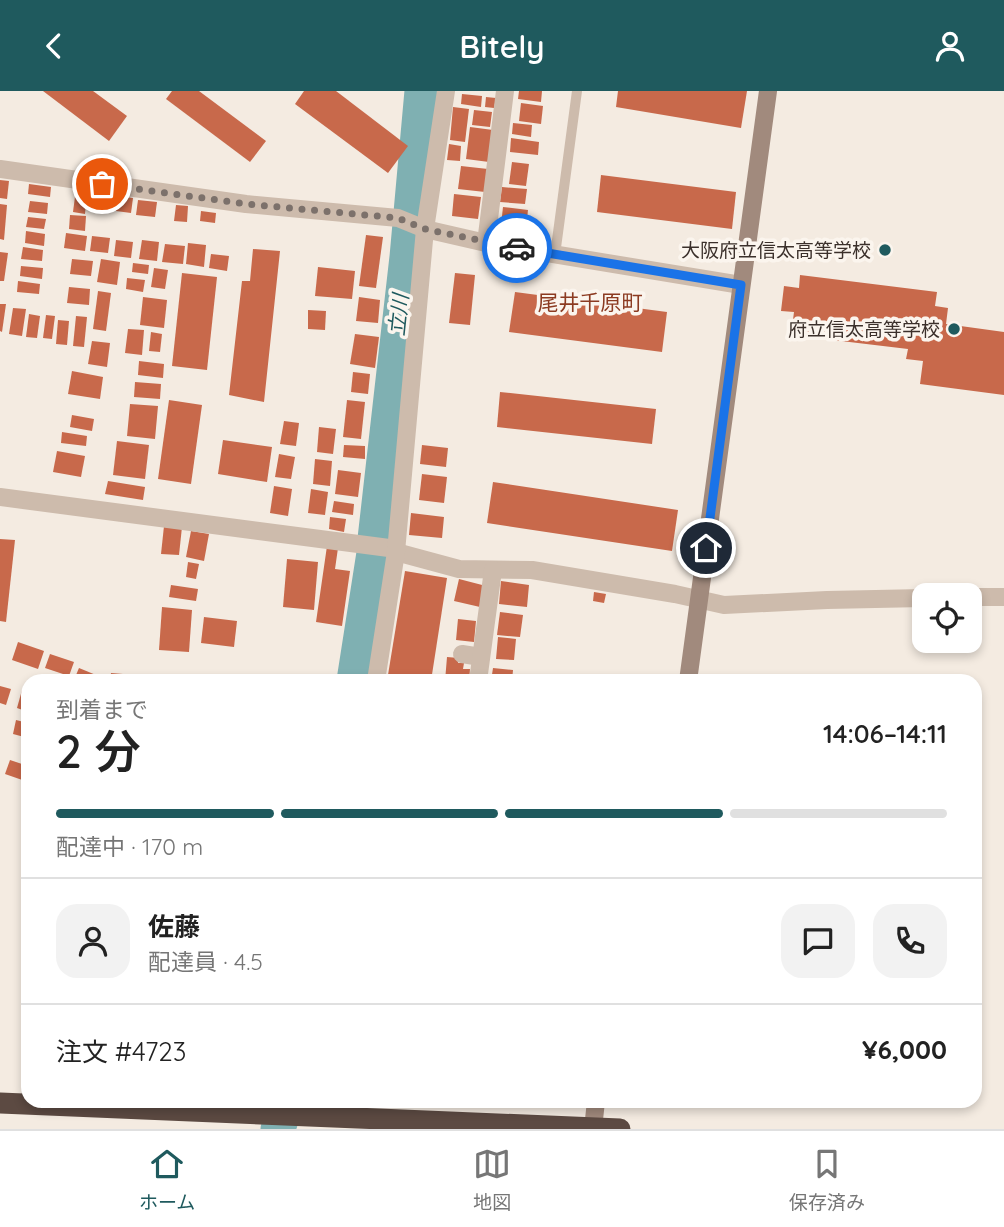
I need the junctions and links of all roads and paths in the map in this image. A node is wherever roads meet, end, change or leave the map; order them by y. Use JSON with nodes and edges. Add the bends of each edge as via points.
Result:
{"nodes":[{"id":1,"x":446,"y":91,"type":"edge"},
{"id":2,"x":505,"y":91,"type":"edge"},
{"id":3,"x":577,"y":91,"type":"edge"},
{"id":4,"x":768,"y":91,"type":"edge"},
{"id":5,"x":0,"y":169,"type":"edge"},
{"id":6,"x":423,"y":228,"type":"junction"},
{"id":7,"x":486,"y":243,"type":"junction"},
{"id":8,"x":555,"y":255,"type":"junction"},
{"id":9,"x":741,"y":285,"type":"junction"},
{"id":10,"x":0,"y":497,"type":"edge"},
{"id":11,"x":392,"y":550,"type":"junction"},
{"id":12,"x":493,"y":570,"type":"junction"},
{"id":13,"x":982,"y":597,"type":"edge"},
{"id":14,"x":1004,"y":597,"type":"edge"},
{"id":15,"x":912,"y":598,"type":"edge"},
{"id":16,"x":699,"y":601,"type":"junction"},
{"id":17,"x":462,"y":654,"type":"dead end"},
{"id":18,"x":481,"y":657,"type":"junction"},
{"id":19,"x":377,"y":674,"type":"edge"},
{"id":20,"x":479,"y":674,"type":"edge"},
{"id":21,"x":689,"y":674,"type":"edge"},
{"id":22,"x":0,"y":1103,"type":"edge"},
{"id":23,"x":21,"y":1103,"type":"edge"},
{"id":24,"x":177,"y":1108,"type":"edge"},
{"id":25,"x":595,"y":1108,"type":"edge"},
{"id":26,"x":306,"y":1111,"type":"edge"},
{"id":27,"x":593,"y":1128,"type":"edge"},
{"id":28,"x":620,"y":1129,"type":"edge"}],
"edges":[{"from":1,"to":6,"type":"street"},
{"from":2,"to":7,"type":"street"},
{"from":3,"to":8,"type":"lane"},
{"from":4,"to":9,"type":"street"},
{"from":5,"to":6,"type":"street","via":[[246,204],[398,218]]},
{"from":6,"to":7,"type":"street"},
{"from":6,"to":11,"type":"street"},
{"from":7,"to":8,"type":"street"},
{"from":8,"to":9,"type":"street"},
{"from":9,"to":16,"type":"street"},
{"from":10,"to":11,"type":"street"},
{"from":11,"to":12,"type":"street","via":[[459,569]]},
{"from":11,"to":19,"type":"street"},
{"from":12,"to":16,"type":"street","via":[[532,570]]},
{"from":12,"to":18,"type":"street"},
{"from":13,"to":14,"type":"street"},
{"from":15,"to":16,"type":"street","via":[[724,605]]},
{"from":16,"to":21,"type":"street"},
{"from":17,"to":18,"type":"street"},
{"from":18,"to":20,"type":"street"},
{"from":22,"to":23,"type":"highway"},
{"from":24,"to":26,"type":"highway","via":[[270,1114]]},
{"from":25,"to":27,"type":"street"},
{"from":26,"to":27,"type":"highway"},
{"from":27,"to":28,"type":"highway"}]}
